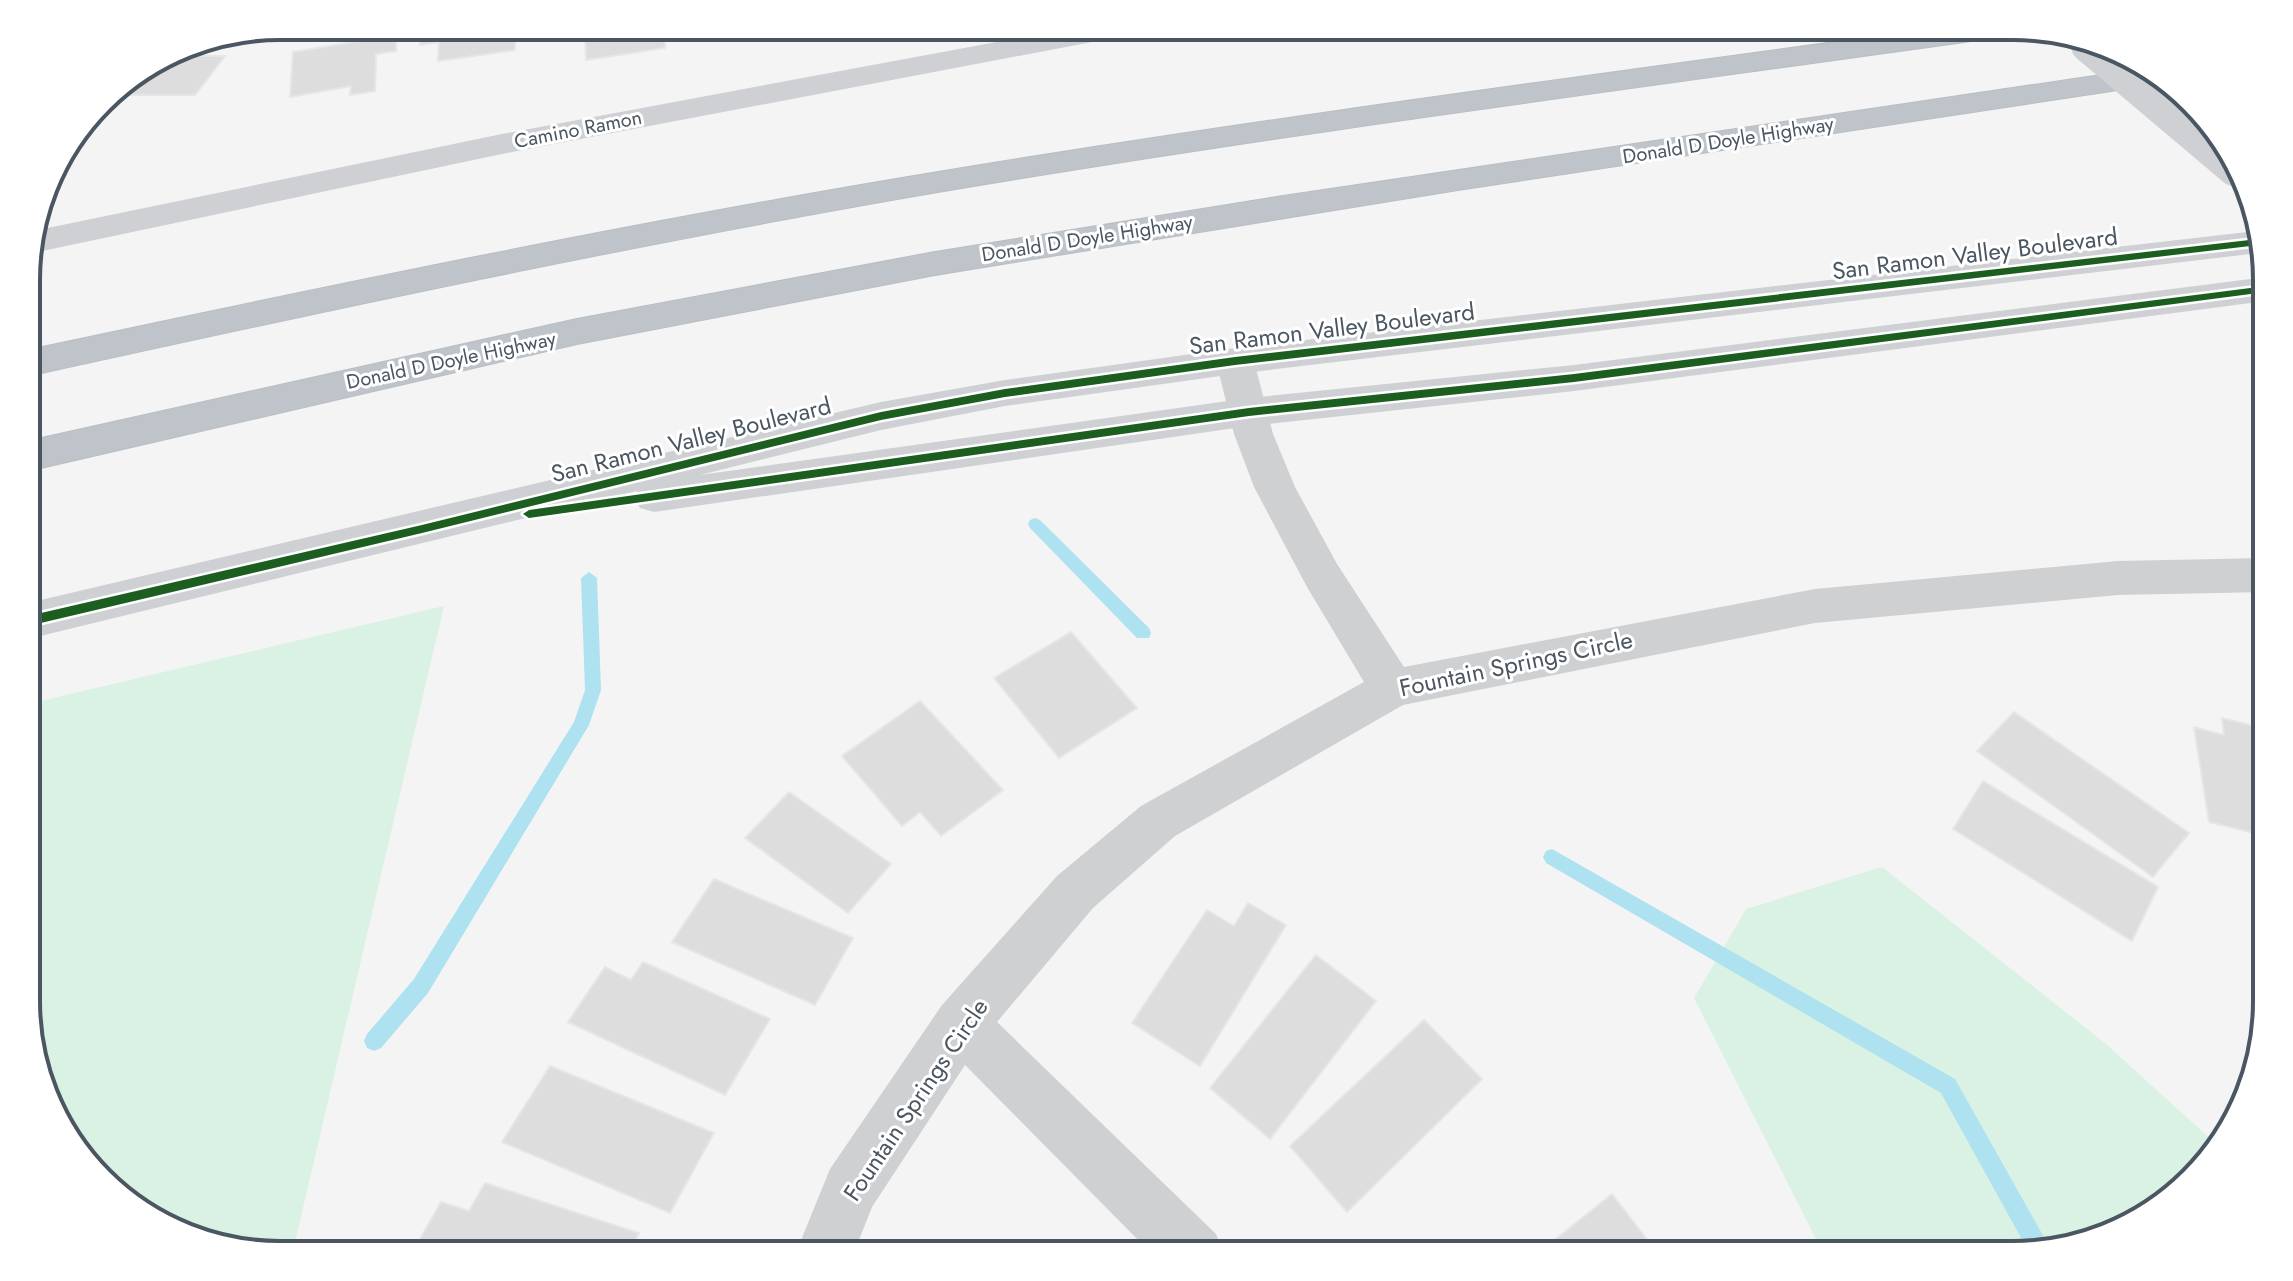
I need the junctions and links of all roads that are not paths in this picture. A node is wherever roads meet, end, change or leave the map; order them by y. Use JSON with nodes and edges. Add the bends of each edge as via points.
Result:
{"nodes":[{"id":1,"x":1916,"y":40,"type":"edge"},
{"id":2,"x":1034,"y":41,"type":"edge"},
{"id":3,"x":2099,"y":56,"type":"edge"},
{"id":4,"x":2142,"y":78,"type":"edge"},
{"id":5,"x":2218,"y":156,"type":"edge"},
{"id":6,"x":44,"y":240,"type":"edge"},
{"id":7,"x":2249,"y":243,"type":"edge"},
{"id":8,"x":2252,"y":291,"type":"edge"},
{"id":9,"x":40,"y":360,"type":"edge"},
{"id":10,"x":1235,"y":361,"type":"junction"},
{"id":11,"x":1249,"y":412,"type":"junction"},
{"id":12,"x":40,"y":453,"type":"edge"},
{"id":13,"x":422,"y":529,"type":"junction"},
{"id":14,"x":2252,"y":575,"type":"edge"},
{"id":15,"x":40,"y":618,"type":"edge"},
{"id":16,"x":1393,"y":688,"type":"junction"},
{"id":17,"x":961,"y":1024,"type":"junction"},
{"id":18,"x":1180,"y":1240,"type":"edge"},
{"id":19,"x":830,"y":1241,"type":"edge"}],
"edges":[{"from":1,"to":9,"type":"highway","via":[[1061,162],[744,216]]},
{"from":2,"to":6,"type":"main road","name":"Camino Ramon"},
{"from":3,"to":5,"type":"main road","bridge":true},
{"from":4,"to":12,"type":"highway","name":"Donald D Doyle Highway","via":[[1081,238],[817,285],[403,369]]},
{"from":7,"to":10,"type":"main road","name":"San Ramon Valley Boulevard"},
{"from":8,"to":11,"type":"main road","name":"San Ramon Valley Boulevard","via":[[1590,376]]},
{"from":10,"to":11,"type":"street"},
{"from":10,"to":13,"type":"main road","name":"San Ramon Valley Boulevard","via":[[881,416]]},
{"from":11,"to":13,"type":"main road","name":"San Ramon Valley Boulevard"},
{"from":11,"to":16,"type":"street","via":[[1261,456],[1290,516],[1335,599]]},
{"from":13,"to":15,"type":"main road","name":"San Ramon Valley Boulevard"},
{"from":14,"to":16,"type":"street","name":"Fountain Springs Circle","via":[[2118,578],[1815,606]]},
{"from":16,"to":17,"type":"street","name":"Fountain Springs Circle","via":[[1158,821],[1075,892]]},
{"from":17,"to":18,"type":"street"},
{"from":17,"to":19,"type":"street","name":"Fountain Springs Circle","via":[[850,1189]]}]}
